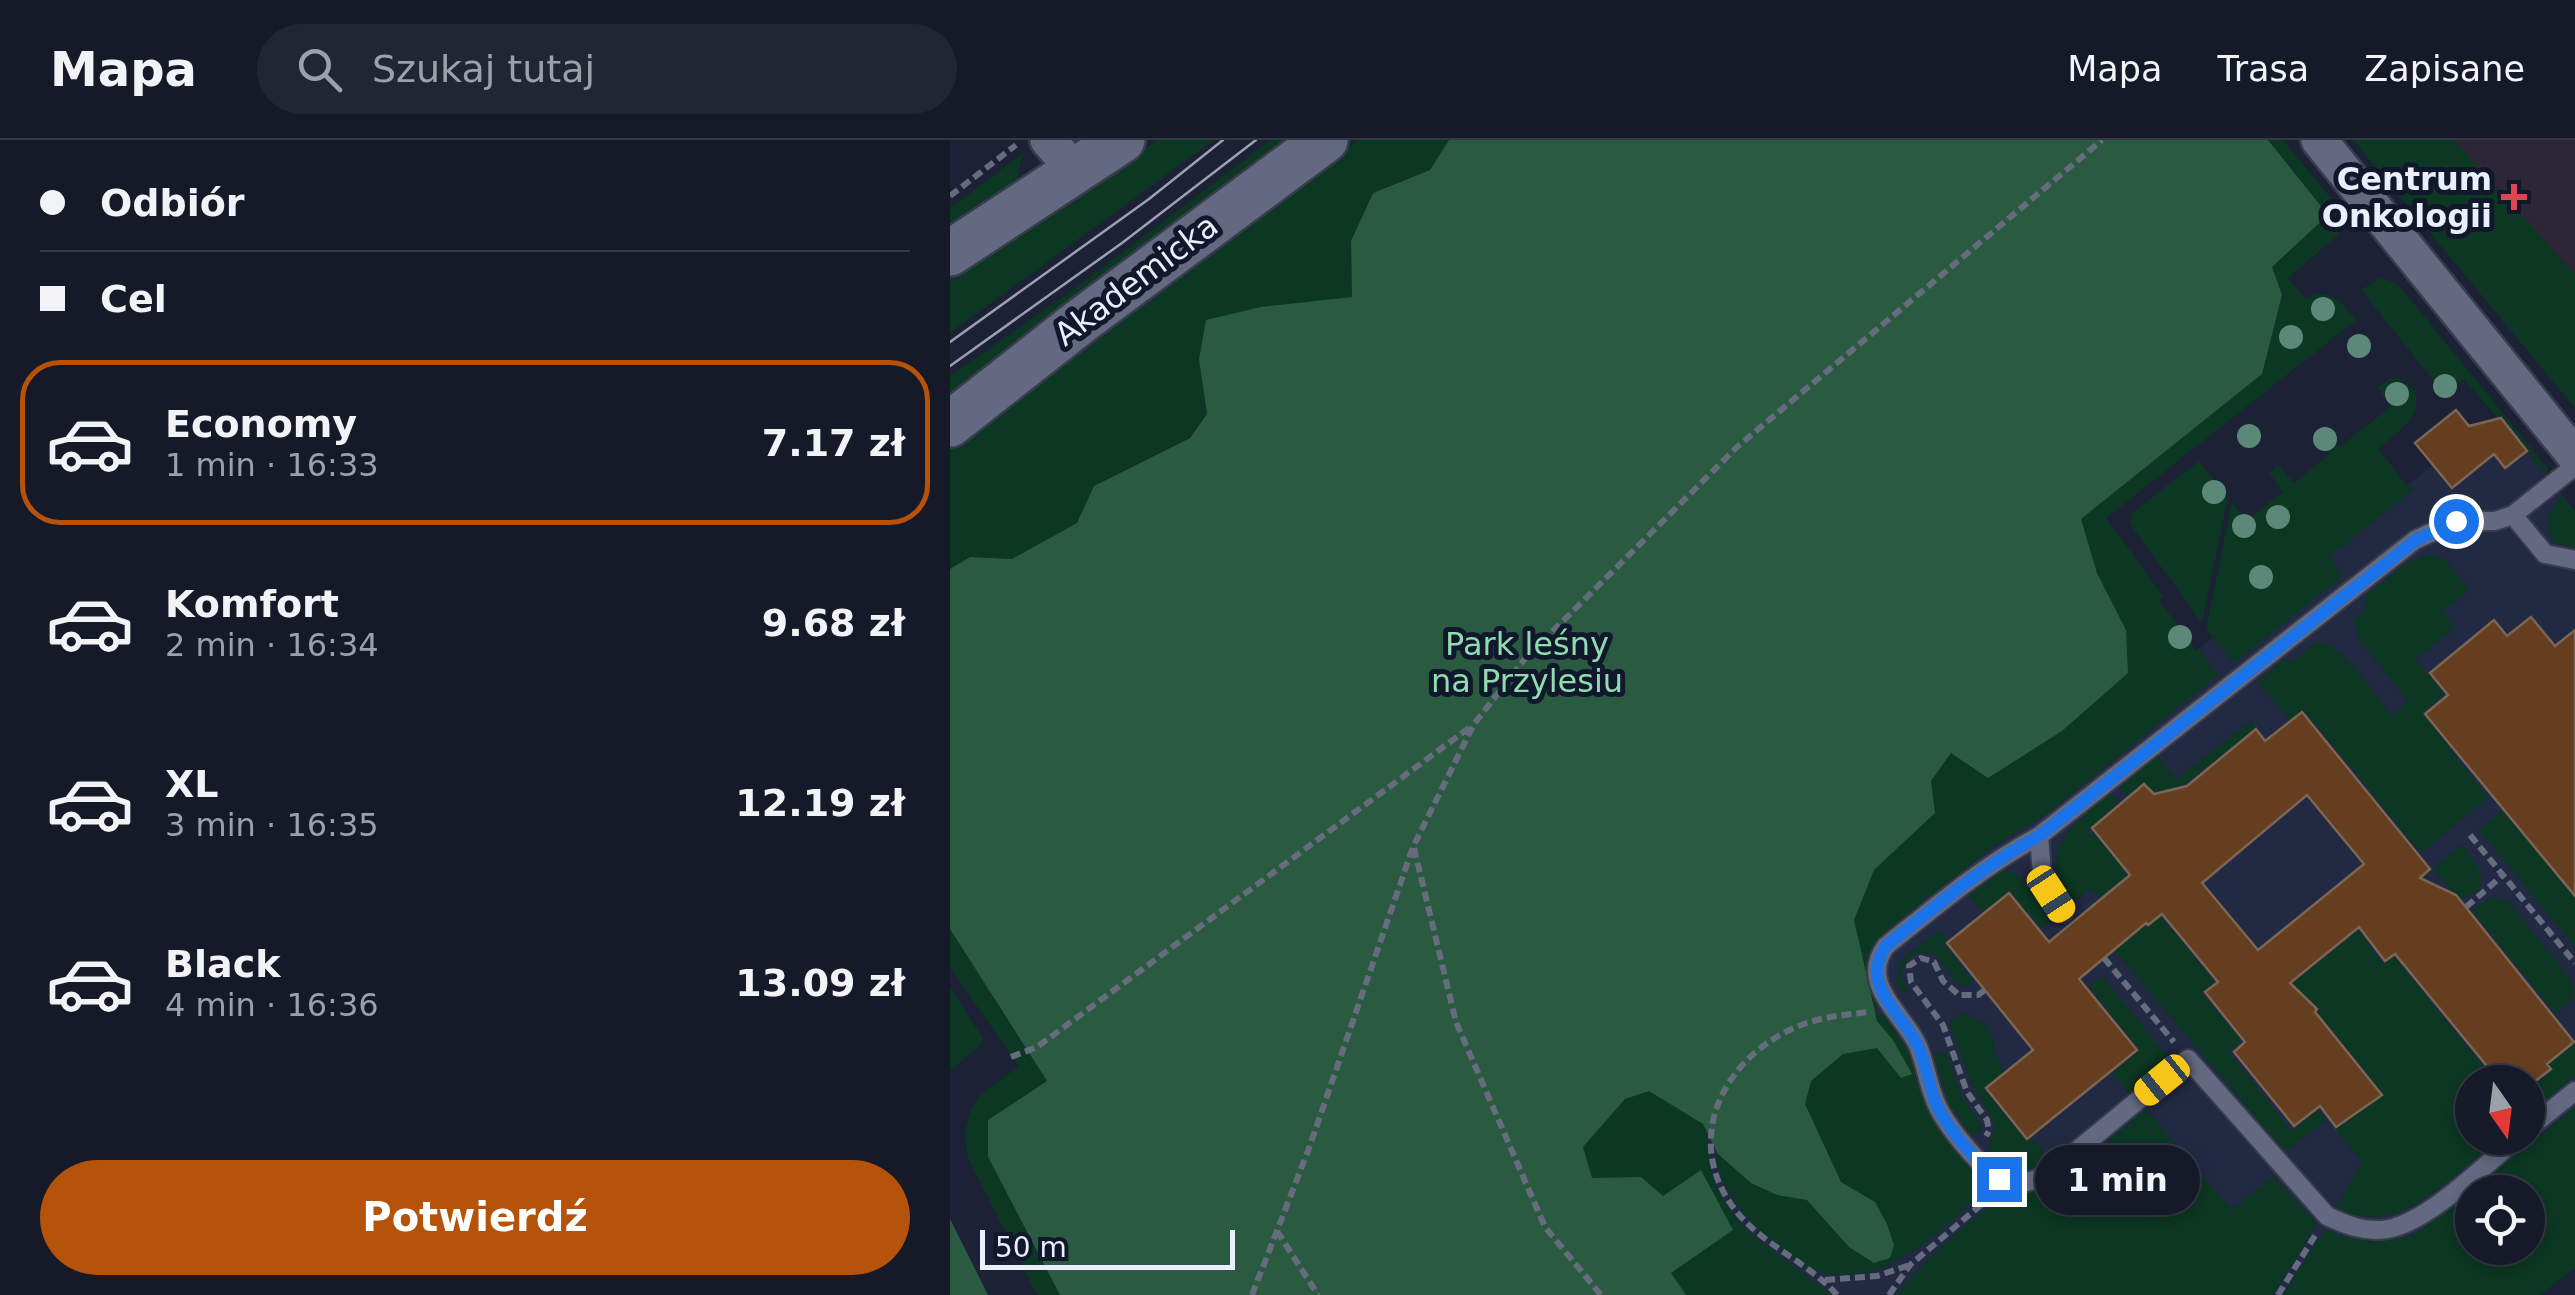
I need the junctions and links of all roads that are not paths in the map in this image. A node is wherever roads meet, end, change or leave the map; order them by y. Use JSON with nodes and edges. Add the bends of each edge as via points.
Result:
{"nodes":[{"id":1,"x":1122,"y":140,"type":"edge"},
{"id":2,"x":1325,"y":140,"type":"edge"},
{"id":3,"x":2319,"y":140,"type":"edge"},
{"id":4,"x":1062,"y":156,"type":"edge"},
{"id":5,"x":950,"y":253,"type":"edge"},
{"id":6,"x":950,"y":424,"type":"edge"},
{"id":7,"x":2575,"y":456,"type":"edge"},
{"id":8,"x":2575,"y":466,"type":"edge"},
{"id":9,"x":2513,"y":515,"type":"junction"},
{"id":10,"x":2575,"y":560,"type":"edge"},
{"id":11,"x":2039,"y":836,"type":"junction"},
{"id":12,"x":2062,"y":912,"type":"dead end"},
{"id":13,"x":2575,"y":1091,"type":"edge"},
{"id":14,"x":2545,"y":1116,"type":"edge"},
{"id":15,"x":2497,"y":1155,"type":"edge"}],
"edges":[{"from":1,"to":4,"type":"street"},
{"from":2,"to":6,"type":"street","name":"Akademicka"},
{"from":3,"to":7,"type":"street"},
{"from":4,"to":5,"type":"street"},
{"from":8,"to":9,"type":"lane"},
{"from":9,"to":10,"type":"lane","via":[[2545,554]]},
{"from":9,"to":11,"type":"lane","via":[[2456,521],[2416,540]]},
{"from":11,"to":12,"type":"lane","via":[[2042,874]]},
{"from":11,"to":15,"type":"lane","via":[[1998,858],[1886,946],[1876,968],[1881,992],[1920,1049],[1938,1108],[1987,1170],[2021,1184],[2046,1176],[2188,1059],[2327,1216],[2343,1224],[2369,1230],[2414,1218]]},
{"from":13,"to":14,"type":"lane"}]}
